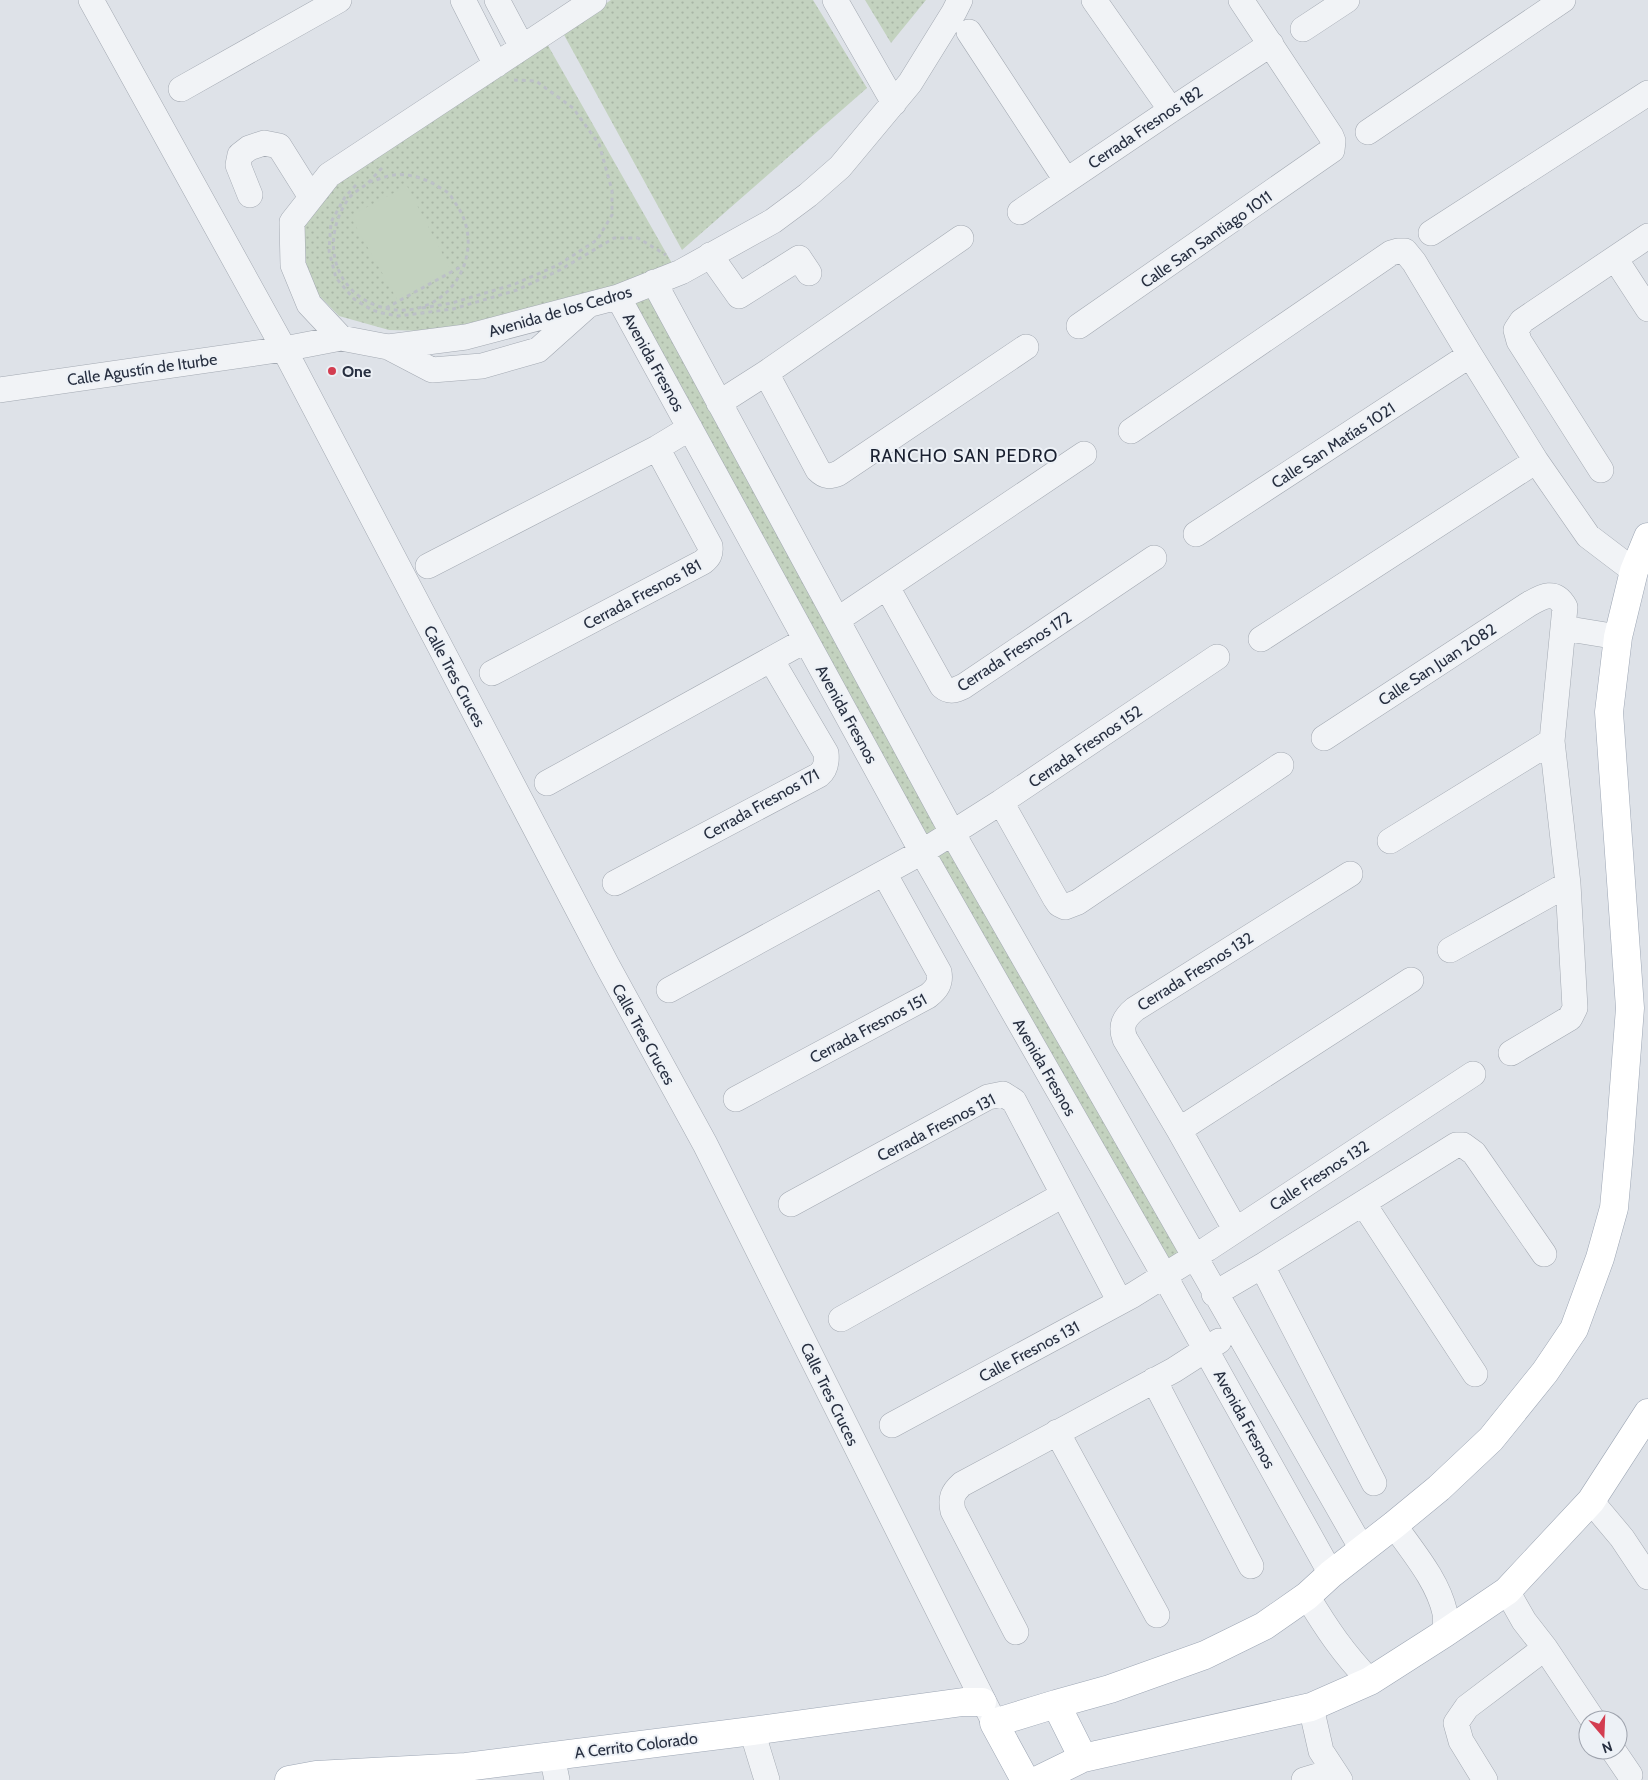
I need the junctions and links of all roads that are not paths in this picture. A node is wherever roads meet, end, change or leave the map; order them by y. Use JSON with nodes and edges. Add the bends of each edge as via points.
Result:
{"nodes":[{"id":1,"x":91,"y":0,"type":"edge"},
{"id":2,"x":339,"y":0,"type":"edge"},
{"id":3,"x":463,"y":0,"type":"edge"},
{"id":4,"x":496,"y":0,"type":"edge"},
{"id":5,"x":835,"y":0,"type":"edge"},
{"id":6,"x":960,"y":0,"type":"edge"},
{"id":7,"x":1094,"y":0,"type":"edge"},
{"id":8,"x":1240,"y":0,"type":"edge"},
{"id":9,"x":1348,"y":0,"type":"edge"},
{"id":10,"x":1563,"y":0,"type":"edge"},
{"id":11,"x":591,"y":1,"type":"edge"},
{"id":12,"x":1303,"y":29,"type":"dead end"},
{"id":13,"x":969,"y":32,"type":"dead end"},
{"id":14,"x":1271,"y":44,"type":"junction"},
{"id":15,"x":522,"y":47,"type":"junction"},
{"id":16,"x":502,"y":74,"type":"junction"},
{"id":17,"x":181,"y":89,"type":"dead end"},
{"id":18,"x":1648,"y":93,"type":"edge"},
{"id":19,"x":894,"y":103,"type":"junction"},
{"id":20,"x":1171,"y":110,"type":"junction"},
{"id":21,"x":1368,"y":132,"type":"dead end"},
{"id":22,"x":1066,"y":180,"type":"junction"},
{"id":23,"x":250,"y":195,"type":"dead end"},
{"id":24,"x":312,"y":197,"type":"junction"},
{"id":25,"x":1020,"y":212,"type":"dead end"},
{"id":26,"x":1431,"y":233,"type":"dead end"},
{"id":27,"x":1648,"y":236,"type":"edge"},
{"id":28,"x":961,"y":238,"type":"dead end"},
{"id":29,"x":710,"y":255,"type":"junction"},
{"id":30,"x":800,"y":258,"type":"dead end"},
{"id":31,"x":1616,"y":260,"type":"junction"},
{"id":32,"x":654,"y":282,"type":"junction"},
{"id":33,"x":618,"y":297,"type":"junction"},
{"id":34,"x":1648,"y":309,"type":"edge"},
{"id":35,"x":1080,"y":326,"type":"dead end"},
{"id":36,"x":340,"y":338,"type":"junction"},
{"id":37,"x":1026,"y":346,"type":"dead end"},
{"id":38,"x":284,"y":349,"type":"junction"},
{"id":39,"x":1470,"y":355,"type":"junction"},
{"id":40,"x":766,"y":373,"type":"junction"},
{"id":41,"x":0,"y":390,"type":"edge"},
{"id":42,"x":720,"y":403,"type":"junction"},
{"id":43,"x":690,"y":428,"type":"junction"},
{"id":44,"x":1131,"y":431,"type":"dead end"},
{"id":45,"x":657,"y":448,"type":"junction"},
{"id":46,"x":1084,"y":454,"type":"dead end"},
{"id":47,"x":1536,"y":461,"type":"junction"},
{"id":48,"x":1602,"y":470,"type":"dead end"},
{"id":49,"x":1196,"y":534,"type":"dead end"},
{"id":50,"x":1648,"y":537,"type":"edge"},
{"id":51,"x":793,"y":539,"type":"junction"},
{"id":52,"x":1154,"y":558,"type":"dead end"},
{"id":53,"x":761,"y":559,"type":"junction"},
{"id":54,"x":428,"y":566,"type":"dead end"},
{"id":55,"x":1634,"y":571,"type":"junction"},
{"id":56,"x":887,"y":587,"type":"junction"},
{"id":57,"x":837,"y":620,"type":"junction"},
{"id":58,"x":1563,"y":628,"type":"junction"},
{"id":59,"x":1618,"y":637,"type":"junction"},
{"id":60,"x":1261,"y":639,"type":"dead end"},
{"id":61,"x":806,"y":640,"type":"junction"},
{"id":62,"x":1217,"y":657,"type":"dead end"},
{"id":63,"x":772,"y":661,"type":"junction"},
{"id":64,"x":492,"y":673,"type":"dead end"},
{"id":65,"x":1324,"y":738,"type":"dead end"},
{"id":66,"x":1552,"y":741,"type":"junction"},
{"id":67,"x":1281,"y":765,"type":"dead end"},
{"id":68,"x":547,"y":783,"type":"dead end"},
{"id":69,"x":1001,"y":802,"type":"junction"},
{"id":70,"x":953,"y":834,"type":"junction"},
{"id":71,"x":1390,"y":841,"type":"dead end"},
{"id":72,"x":922,"y":852,"type":"junction"},
{"id":73,"x":884,"y":873,"type":"junction"},
{"id":74,"x":1350,"y":874,"type":"dead end"},
{"id":75,"x":615,"y":883,"type":"dead end"},
{"id":76,"x":1568,"y":884,"type":"junction"},
{"id":77,"x":1450,"y":950,"type":"dead end"},
{"id":78,"x":1411,"y":980,"type":"dead end"},
{"id":79,"x":669,"y":990,"type":"dead end"},
{"id":80,"x":1639,"y":1008,"type":"edge"},
{"id":81,"x":1511,"y":1053,"type":"dead end"},
{"id":82,"x":1474,"y":1074,"type":"dead end"},
{"id":83,"x":736,"y":1099,"type":"dead end"},
{"id":84,"x":1179,"y":1130,"type":"junction"},
{"id":85,"x":1062,"y":1195,"type":"junction"},
{"id":86,"x":1363,"y":1203,"type":"junction"},
{"id":87,"x":791,"y":1204,"type":"dead end"},
{"id":88,"x":1234,"y":1229,"type":"junction"},
{"id":89,"x":1544,"y":1254,"type":"dead end"},
{"id":90,"x":1194,"y":1257,"type":"junction"},
{"id":91,"x":1262,"y":1266,"type":"junction"},
{"id":92,"x":1164,"y":1275,"type":"junction"},
{"id":93,"x":1214,"y":1294,"type":"junction"},
{"id":94,"x":1120,"y":1302,"type":"junction"},
{"id":95,"x":841,"y":1319,"type":"dead end"},
{"id":96,"x":1236,"y":1330,"type":"junction"},
{"id":97,"x":1206,"y":1349,"type":"junction"},
{"id":98,"x":1476,"y":1374,"type":"dead end"},
{"id":99,"x":1154,"y":1380,"type":"junction"},
{"id":100,"x":1648,"y":1413,"type":"edge"},
{"id":101,"x":892,"y":1426,"type":"dead end"},
{"id":102,"x":1057,"y":1432,"type":"junction"},
{"id":103,"x":1374,"y":1483,"type":"dead end"},
{"id":104,"x":1591,"y":1501,"type":"junction"},
{"id":105,"x":1394,"y":1525,"type":"junction"},
{"id":106,"x":1362,"y":1549,"type":"junction"},
{"id":107,"x":1250,"y":1566,"type":"dead end"},
{"id":108,"x":1330,"y":1574,"type":"junction"},
{"id":109,"x":1648,"y":1577,"type":"edge"},
{"id":110,"x":1507,"y":1591,"type":"junction"},
{"id":111,"x":1307,"y":1596,"type":"junction"},
{"id":112,"x":1157,"y":1615,"type":"dead end"},
{"id":113,"x":1016,"y":1632,"type":"dead end"},
{"id":114,"x":1445,"y":1633,"type":"junction"},
{"id":115,"x":1545,"y":1648,"type":"junction"},
{"id":116,"x":1370,"y":1681,"type":"junction"},
{"id":117,"x":1056,"y":1704,"type":"junction"},
{"id":118,"x":1311,"y":1707,"type":"junction"},
{"id":119,"x":1586,"y":1710,"type":"edge"},
{"id":120,"x":988,"y":1712,"type":"junction"},
{"id":121,"x":752,"y":1731,"type":"junction"},
{"id":122,"x":1083,"y":1758,"type":"junction"},
{"id":123,"x":1620,"y":1760,"type":"edge"},
{"id":124,"x":554,"y":1768,"type":"edge"},
{"id":125,"x":1630,"y":1775,"type":"dead end"},
{"id":126,"x":1337,"y":1776,"type":"edge"},
{"id":127,"x":289,"y":1780,"type":"edge"},
{"id":128,"x":767,"y":1780,"type":"edge"},
{"id":129,"x":1025,"y":1780,"type":"edge"},
{"id":130,"x":1038,"y":1780,"type":"edge"},
{"id":131,"x":1304,"y":1780,"type":"edge"},
{"id":132,"x":1485,"y":1780,"type":"edge"}],
"edges":[{"from":1,"to":38,"type":"street","name":"Calle Tres Cruces"},
{"from":2,"to":17,"type":"street"},
{"from":3,"to":16,"type":"street"},
{"from":4,"to":15,"type":"street"},
{"from":5,"to":19,"type":"street"},
{"from":6,"to":19,"type":"street","name":"Avenida de los Cedros","via":[[910,83]]},
{"from":7,"to":20,"type":"street"},
{"from":8,"to":14,"type":"street"},
{"from":9,"to":12,"type":"street"},
{"from":10,"to":21,"type":"street"},
{"from":11,"to":15,"type":"street"},
{"from":13,"to":22,"type":"street"},
{"from":14,"to":20,"type":"street","name":"Cerrada Fresnos 182"},
{"from":14,"to":35,"type":"street","name":"Calle San Santiago 1011","via":[[1331,136],[1332,150]]},
{"from":15,"to":16,"type":"street"},
{"from":16,"to":24,"type":"street","via":[[329,175]]},
{"from":18,"to":26,"type":"street"},
{"from":19,"to":29,"type":"street","name":"Avenida de los Cedros","via":[[840,167],[808,195],[773,221]]},
{"from":20,"to":22,"type":"street","name":"Cerrada Fresnos 182"},
{"from":22,"to":25,"type":"street","name":"Cerrada Fresnos 182"},
{"from":23,"to":24,"type":"street","via":[[238,164],[240,155],[264,143],[279,146]]},
{"from":24,"to":36,"type":"street","via":[[292,222],[293,265],[309,304]]},
{"from":27,"to":31,"type":"street"},
{"from":28,"to":40,"type":"street"},
{"from":29,"to":30,"type":"street","via":[[739,296]]},
{"from":29,"to":32,"type":"street","name":"Avenida de los Cedros","via":[[681,272]]},
{"from":31,"to":34,"type":"street"},
{"from":31,"to":48,"type":"street","via":[[1522,321],[1516,330],[1519,341]]},
{"from":32,"to":33,"type":"street","name":"Avenida de los Cedros"},
{"from":32,"to":42,"type":"street"},
{"from":33,"to":36,"type":"street","name":"Avenida de los Cedros","via":[[587,306],[538,350],[482,366],[432,370],[388,347]]},
{"from":33,"to":43,"type":"street","name":"Avenida Fresnos"},
{"from":36,"to":38,"type":"street"},
{"from":37,"to":40,"type":"street","via":[[839,473],[828,476],[818,470]]},
{"from":38,"to":41,"type":"street","name":"Calle Agustín de Iturbe"},
{"from":38,"to":120,"type":"street","name":"Calle Tres Cruces","via":[[607,965],[705,1144]]},
{"from":39,"to":44,"type":"street","via":[[1410,256],[1405,251],[1398,251]]},
{"from":39,"to":47,"type":"street"},
{"from":39,"to":49,"type":"street","name":"Calle San Matías 1021"},
{"from":40,"to":42,"type":"street"},
{"from":42,"to":51,"type":"street"},
{"from":43,"to":45,"type":"street"},
{"from":43,"to":53,"type":"street","name":"Avenida Fresnos"},
{"from":45,"to":54,"type":"street"},
{"from":45,"to":64,"type":"street","name":"Cerrada Fresnos 181","via":[[710,546],[708,557]]},
{"from":46,"to":56,"type":"street"},
{"from":47,"to":55,"type":"street","via":[[1588,536]]},
{"from":47,"to":60,"type":"street"},
{"from":50,"to":55,"type":"main road","name":"A Cerrito Colorado"},
{"from":51,"to":53,"type":"street"},
{"from":51,"to":57,"type":"street"},
{"from":52,"to":56,"type":"street","name":"Cerrada Fresnos 172","via":[[964,686],[951,691],[942,686]]},
{"from":53,"to":61,"type":"street","name":"Avenida Fresnos"},
{"from":55,"to":59,"type":"main road","name":"A Cerrito Colorado"},
{"from":56,"to":57,"type":"street"},
{"from":57,"to":70,"type":"street"},
{"from":58,"to":59,"type":"street"},
{"from":58,"to":65,"type":"street","name":"Calle San Juan 2082","via":[[1565,606],[1561,600],[1553,595],[1540,597]]},
{"from":58,"to":66,"type":"street"},
{"from":59,"to":80,"type":"main road","name":"A Cerrito Colorado","via":[[1609,712]]},
{"from":61,"to":63,"type":"street"},
{"from":61,"to":72,"type":"street","name":"Avenida Fresnos"},
{"from":62,"to":69,"type":"street","name":"Cerrada Fresnos 152"},
{"from":63,"to":68,"type":"street"},
{"from":63,"to":75,"type":"street","name":"Cerrada Fresnos 171","via":[[826,753],[823,771]]},
{"from":66,"to":71,"type":"street"},
{"from":66,"to":76,"type":"street"},
{"from":67,"to":69,"type":"street","via":[[1078,902],[1065,907],[1055,898]]},
{"from":69,"to":70,"type":"street","name":"Cerrada Fresnos 152"},
{"from":70,"to":72,"type":"street"},
{"from":70,"to":90,"type":"street"},
{"from":72,"to":73,"type":"street"},
{"from":72,"to":92,"type":"street","name":"Avenida Fresnos"},
{"from":73,"to":79,"type":"street"},
{"from":73,"to":83,"type":"street","name":"Cerrada Fresnos 151","via":[[939,972],[939,985],[928,996]]},
{"from":74,"to":84,"type":"street","name":"Cerrada Fresnos 132","via":[[1128,1015],[1122,1025],[1124,1039]]},
{"from":76,"to":77,"type":"street"},
{"from":76,"to":81,"type":"street","via":[[1573,1014]]},
{"from":78,"to":84,"type":"street"},
{"from":80,"to":105,"type":"main road","name":"A Cerrito Colorado","via":[[1614,1208],[1574,1329],[1545,1372],[1491,1439]]},
{"from":82,"to":88,"type":"street","name":"Calle Fresnos 132"},
{"from":84,"to":88,"type":"street","name":"Cerrada Fresnos 132"},
{"from":85,"to":87,"type":"street","name":"Cerrada Fresnos 131","via":[[1014,1101],[1003,1094],[988,1097]]},
{"from":85,"to":94,"type":"street","name":"Cerrada Fresnos 131"},
{"from":85,"to":95,"type":"street"},
{"from":86,"to":89,"type":"street","via":[[1449,1148],[1463,1145],[1474,1153]]},
{"from":86,"to":91,"type":"street"},
{"from":86,"to":98,"type":"street"},
{"from":88,"to":90,"type":"street","name":"Calle Fresnos 132"},
{"from":90,"to":92,"type":"street","name":"Calle Fresnos 132"},
{"from":90,"to":93,"type":"street"},
{"from":91,"to":93,"type":"street"},
{"from":91,"to":103,"type":"street"},
{"from":92,"to":94,"type":"street","name":"Calle Fresnos 131"},
{"from":92,"to":97,"type":"street","name":"Avenida Fresnos"},
{"from":93,"to":96,"type":"street"},
{"from":94,"to":101,"type":"street","name":"Calle Fresnos 131"},
{"from":96,"to":97,"type":"street"},
{"from":96,"to":106,"type":"street"},
{"from":97,"to":99,"type":"street"},
{"from":97,"to":108,"type":"street","name":"Avenida Fresnos"},
{"from":99,"to":102,"type":"street"},
{"from":99,"to":107,"type":"street"},
{"from":100,"to":104,"type":"main road"},
{"from":102,"to":112,"type":"street"},
{"from":102,"to":113,"type":"street","via":[[962,1484],[951,1496],[952,1511]]},
{"from":104,"to":109,"type":"street","via":[[1622,1538]]},
{"from":104,"to":110,"type":"main road"},
{"from":105,"to":106,"type":"main road","name":"A Cerrito Colorado"},
{"from":105,"to":114,"type":"street","via":[[1438,1592],[1445,1614]]},
{"from":106,"to":108,"type":"main road","name":"A Cerrito Colorado"},
{"from":108,"to":111,"type":"main road","name":"A Cerrito Colorado"},
{"from":110,"to":114,"type":"main road"},
{"from":110,"to":115,"type":"street"},
{"from":111,"to":116,"type":"street","via":[[1347,1658]]},
{"from":111,"to":117,"type":"main road","name":"A Cerrito Colorado","via":[[1264,1626],[1205,1655],[1110,1689]]},
{"from":114,"to":116,"type":"main road"},
{"from":115,"to":119,"type":"street"},
{"from":115,"to":132,"type":"street","via":[[1466,1707],[1456,1723],[1461,1742]]},
{"from":116,"to":118,"type":"main road"},
{"from":117,"to":120,"type":"main road","name":"A Cerrito Colorado"},
{"from":117,"to":122,"type":"main road"},
{"from":118,"to":122,"type":"main road"},
{"from":118,"to":126,"type":"street","via":[[1321,1751]]},
{"from":120,"to":121,"type":"main road","name":"A Cerrito Colorado","via":[[964,1702]]},
{"from":120,"to":129,"type":"main road"},
{"from":121,"to":124,"type":"main road","name":"A Cerrito Colorado"},
{"from":121,"to":128,"type":"street"},
{"from":122,"to":130,"type":"main road"},
{"from":123,"to":125,"type":"street"},
{"from":124,"to":127,"type":"main road","name":"A Cerrito Colorado","via":[[466,1767],[316,1775]]},
{"from":126,"to":131,"type":"street"}]}
